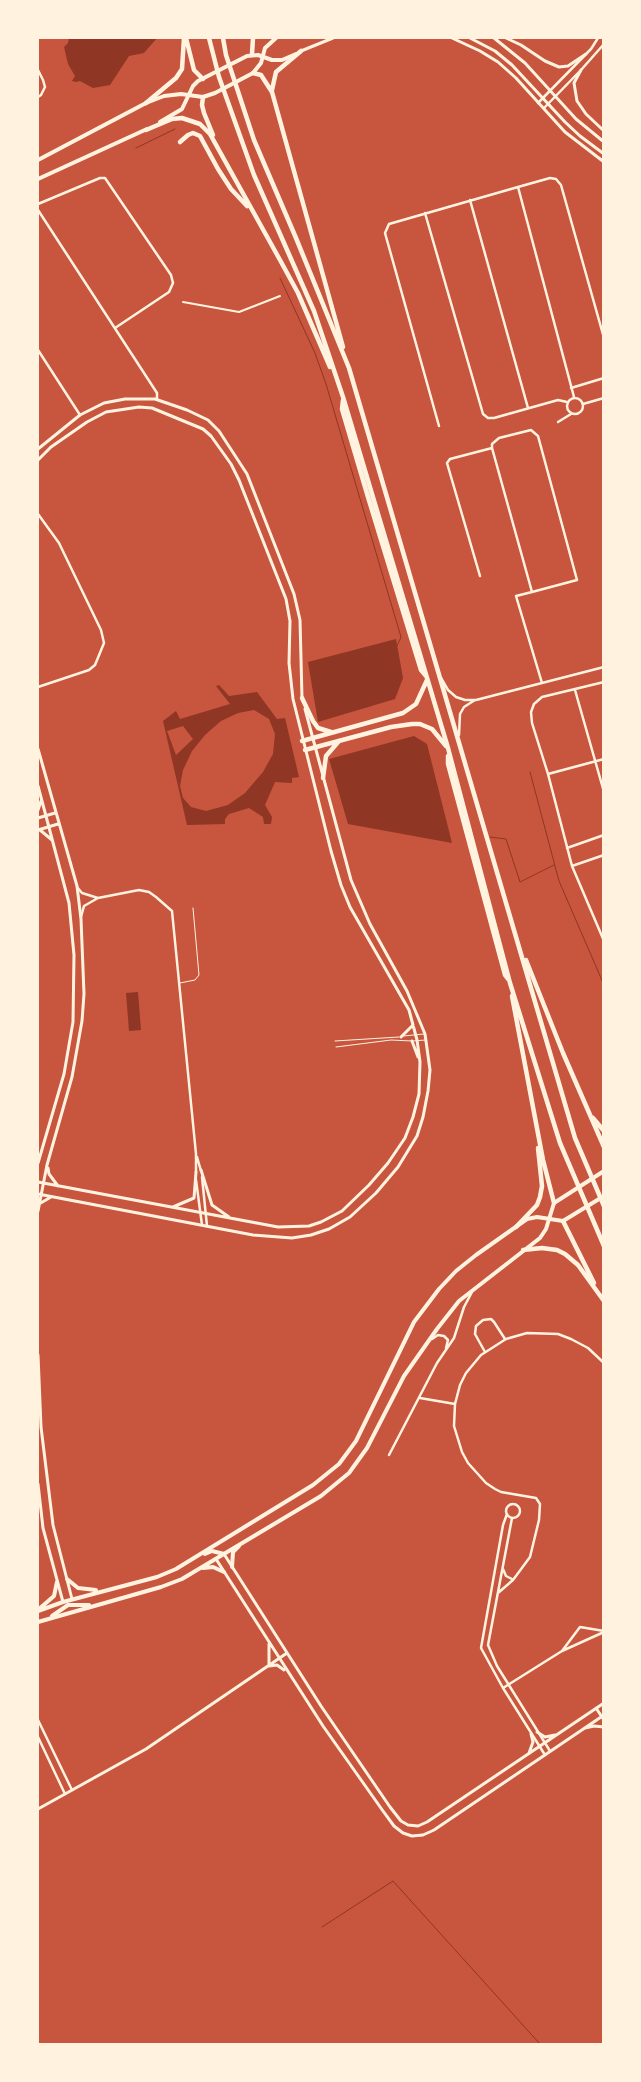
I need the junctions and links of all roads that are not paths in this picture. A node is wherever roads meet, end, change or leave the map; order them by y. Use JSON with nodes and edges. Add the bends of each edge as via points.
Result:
{"nodes":[{"id":1,"x":185,"y":38,"type":"edge"},
{"id":2,"x":209,"y":38,"type":"edge"},
{"id":3,"x":223,"y":38,"type":"edge"},
{"id":4,"x":254,"y":38,"type":"edge"},
{"id":5,"x":276,"y":38,"type":"edge"},
{"id":6,"x":333,"y":38,"type":"edge"},
{"id":7,"x":452,"y":38,"type":"edge"},
{"id":8,"x":470,"y":38,"type":"edge"},
{"id":9,"x":494,"y":38,"type":"edge"},
{"id":10,"x":506,"y":38,"type":"edge"},
{"id":11,"x":598,"y":38,"type":"edge"},
{"id":12,"x":604,"y":44,"type":"edge"},
{"id":13,"x":301,"y":51,"type":"junction"},
{"id":14,"x":252,"y":54,"type":"junction"},
{"id":15,"x":586,"y":54,"type":"junction"},
{"id":16,"x":263,"y":56,"type":"junction"},
{"id":17,"x":38,"y":70,"type":"edge"},
{"id":18,"x":582,"y":70,"type":"junction"},
{"id":19,"x":250,"y":74,"type":"junction"},
{"id":20,"x":205,"y":78,"type":"junction"},
{"id":21,"x":272,"y":92,"type":"junction"},
{"id":22,"x":190,"y":96,"type":"junction"},
{"id":23,"x":38,"y":97,"type":"edge"},
{"id":24,"x":203,"y":97,"type":"junction"},
{"id":25,"x":146,"y":103,"type":"junction"},
{"id":26,"x":538,"y":104,"type":"junction"},
{"id":27,"x":543,"y":109,"type":"junction"},
{"id":28,"x":146,"y":130,"type":"junction"},
{"id":29,"x":604,"y":131,"type":"edge"},
{"id":30,"x":180,"y":142,"type":"dead end"},
{"id":31,"x":604,"y":142,"type":"edge"},
{"id":32,"x":222,"y":154,"type":"junction"},
{"id":33,"x":604,"y":154,"type":"edge"},
{"id":34,"x":38,"y":160,"type":"edge"},
{"id":35,"x":604,"y":162,"type":"edge"},
{"id":36,"x":38,"y":179,"type":"edge"},
{"id":37,"x":518,"y":187,"type":"junction"},
{"id":38,"x":470,"y":200,"type":"junction"},
{"id":39,"x":38,"y":204,"type":"edge"},
{"id":40,"x":38,"y":210,"type":"edge"},
{"id":41,"x":253,"y":213,"type":"junction"},
{"id":42,"x":425,"y":213,"type":"junction"},
{"id":43,"x":280,"y":296,"type":"dead end"},
{"id":44,"x":183,"y":302,"type":"dead end"},
{"id":45,"x":115,"y":328,"type":"junction"},
{"id":46,"x":604,"y":338,"type":"edge"},
{"id":47,"x":38,"y":350,"type":"edge"},
{"id":48,"x":349,"y":368,"type":"junction"},
{"id":49,"x":604,"y":378,"type":"edge"},
{"id":50,"x":571,"y":388,"type":"junction"},
{"id":51,"x":343,"y":397,"type":"junction"},
{"id":52,"x":574,"y":398,"type":"junction"},
{"id":53,"x":604,"y":398,"type":"edge"},
{"id":54,"x":157,"y":399,"type":"junction"},
{"id":55,"x":567,"y":402,"type":"junction"},
{"id":56,"x":583,"y":404,"type":"junction"},
{"id":57,"x":528,"y":408,"type":"junction"},
{"id":58,"x":572,"y":414,"type":"junction"},
{"id":59,"x":80,"y":415,"type":"junction"},
{"id":60,"x":558,"y":422,"type":"dead end"},
{"id":61,"x":440,"y":426,"type":"dead end"},
{"id":62,"x":492,"y":448,"type":"junction"},
{"id":63,"x":38,"y":449,"type":"edge"},
{"id":64,"x":38,"y":460,"type":"edge"},
{"id":65,"x":38,"y":514,"type":"edge"},
{"id":66,"x":480,"y":576,"type":"dead end"},
{"id":67,"x":532,"y":592,"type":"junction"},
{"id":68,"x":604,"y":667,"type":"edge"},
{"id":69,"x":438,"y":673,"type":"junction"},
{"id":70,"x":428,"y":679,"type":"junction"},
{"id":71,"x":604,"y":682,"type":"edge"},
{"id":72,"x":542,"y":683,"type":"junction"},
{"id":73,"x":39,"y":687,"type":"edge"},
{"id":74,"x":575,"y":690,"type":"junction"},
{"id":75,"x":302,"y":698,"type":"junction"},
{"id":76,"x":476,"y":700,"type":"junction"},
{"id":77,"x":335,"y":732,"type":"junction"},
{"id":78,"x":312,"y":738,"type":"junction"},
{"id":79,"x":340,"y":740,"type":"junction"},
{"id":80,"x":302,"y":741,"type":"junction"},
{"id":81,"x":460,"y":746,"type":"junction"},
{"id":82,"x":315,"y":747,"type":"junction"},
{"id":83,"x":448,"y":748,"type":"junction"},
{"id":84,"x":38,"y":749,"type":"edge"},
{"id":85,"x":305,"y":750,"type":"junction"},
{"id":86,"x":604,"y":759,"type":"edge"},
{"id":87,"x":595,"y":761,"type":"junction"},
{"id":88,"x":548,"y":774,"type":"junction"},
{"id":89,"x":323,"y":778,"type":"junction"},
{"id":90,"x":38,"y":786,"type":"edge"},
{"id":91,"x":604,"y":792,"type":"edge"},
{"id":92,"x":42,"y":800,"type":"junction"},
{"id":93,"x":38,"y":810,"type":"edge"},
{"id":94,"x":55,"y":813,"type":"junction"},
{"id":95,"x":46,"y":816,"type":"junction"},
{"id":96,"x":38,"y":818,"type":"edge"},
{"id":97,"x":58,"y":824,"type":"junction"},
{"id":98,"x":49,"y":827,"type":"junction"},
{"id":99,"x":38,"y":830,"type":"edge"},
{"id":100,"x":604,"y":835,"type":"edge"},
{"id":101,"x":53,"y":841,"type":"junction"},
{"id":102,"x":567,"y":848,"type":"junction"},
{"id":103,"x":604,"y":855,"type":"edge"},
{"id":104,"x":572,"y":866,"type":"junction"},
{"id":105,"x":77,"y":886,"type":"junction"},
{"id":106,"x":98,"y":898,"type":"junction"},
{"id":107,"x":193,"y":908,"type":"dead end"},
{"id":108,"x":81,"y":919,"type":"junction"},
{"id":109,"x":515,"y":933,"type":"junction"},
{"id":110,"x":604,"y":941,"type":"edge"},
{"id":111,"x":180,"y":983,"type":"junction"},
{"id":112,"x":510,"y":983,"type":"junction"},
{"id":113,"x":413,"y":1024,"type":"junction"},
{"id":114,"x":426,"y":1034,"type":"junction"},
{"id":115,"x":416,"y":1035,"type":"junction"},
{"id":116,"x":401,"y":1036,"type":"junction"},
{"id":117,"x":418,"y":1040,"type":"junction"},
{"id":118,"x":427,"y":1040,"type":"junction"},
{"id":119,"x":335,"y":1041,"type":"dead end"},
{"id":120,"x":412,"y":1041,"type":"junction"},
{"id":121,"x":336,"y":1047,"type":"dead end"},
{"id":122,"x":420,"y":1062,"type":"junction"},
{"id":123,"x":534,"y":1114,"type":"junction"},
{"id":124,"x":592,"y":1117,"type":"junction"},
{"id":125,"x":604,"y":1131,"type":"edge"},
{"id":126,"x":604,"y":1147,"type":"edge"},
{"id":127,"x":196,"y":1154,"type":"junction"},
{"id":128,"x":38,"y":1163,"type":"edge"},
{"id":129,"x":47,"y":1165,"type":"junction"},
{"id":130,"x":201,"y":1170,"type":"junction"},
{"id":131,"x":604,"y":1171,"type":"edge"},
{"id":132,"x":196,"y":1172,"type":"junction"},
{"id":133,"x":38,"y":1182,"type":"edge"},
{"id":134,"x":43,"y":1183,"type":"junction"},
{"id":135,"x":58,"y":1186,"type":"junction"},
{"id":136,"x":39,"y":1194,"type":"edge"},
{"id":137,"x":604,"y":1196,"type":"edge"},
{"id":138,"x":54,"y":1197,"type":"junction"},
{"id":139,"x":554,"y":1203,"type":"junction"},
{"id":140,"x":39,"y":1204,"type":"junction"},
{"id":141,"x":604,"y":1206,"type":"edge"},
{"id":142,"x":173,"y":1207,"type":"junction"},
{"id":143,"x":38,"y":1212,"type":"edge"},
{"id":144,"x":200,"y":1212,"type":"junction"},
{"id":145,"x":206,"y":1213,"type":"junction"},
{"id":146,"x":230,"y":1217,"type":"junction"},
{"id":147,"x":549,"y":1218,"type":"junction"},
{"id":148,"x":563,"y":1221,"type":"junction"},
{"id":149,"x":202,"y":1225,"type":"junction"},
{"id":150,"x":207,"y":1226,"type":"junction"},
{"id":151,"x":516,"y":1227,"type":"junction"},
{"id":152,"x":604,"y":1246,"type":"edge"},
{"id":153,"x":523,"y":1250,"type":"junction"},
{"id":154,"x":472,"y":1291,"type":"junction"},
{"id":155,"x":599,"y":1294,"type":"junction"},
{"id":156,"x":604,"y":1301,"type":"edge"},
{"id":157,"x":506,"y":1339,"type":"junction"},
{"id":158,"x":429,"y":1340,"type":"junction"},
{"id":159,"x":446,"y":1349,"type":"junction"},
{"id":160,"x":485,"y":1352,"type":"junction"},
{"id":161,"x":38,"y":1355,"type":"edge"},
{"id":162,"x":604,"y":1363,"type":"edge"},
{"id":163,"x":420,"y":1398,"type":"junction"},
{"id":164,"x":455,"y":1404,"type":"junction"},
{"id":165,"x":39,"y":1411,"type":"edge"},
{"id":166,"x":38,"y":1426,"type":"edge"},
{"id":167,"x":42,"y":1430,"type":"junction"},
{"id":168,"x":389,"y":1455,"type":"dead end"},
{"id":169,"x":38,"y":1484,"type":"edge"},
{"id":170,"x":506,"y":1514,"type":"junction"},
{"id":171,"x":512,"y":1518,"type":"junction"},
{"id":172,"x":229,"y":1537,"type":"junction"},
{"id":173,"x":246,"y":1540,"type":"junction"},
{"id":174,"x":217,"y":1551,"type":"junction"},
{"id":175,"x":224,"y":1554,"type":"junction"},
{"id":176,"x":198,"y":1556,"type":"junction"},
{"id":177,"x":216,"y":1558,"type":"junction"},
{"id":178,"x":232,"y":1567,"type":"junction"},
{"id":179,"x":502,"y":1568,"type":"junction"},
{"id":180,"x":199,"y":1569,"type":"junction"},
{"id":181,"x":224,"y":1572,"type":"junction"},
{"id":182,"x":67,"y":1579,"type":"junction"},
{"id":183,"x":513,"y":1580,"type":"junction"},
{"id":184,"x":57,"y":1582,"type":"junction"},
{"id":185,"x":105,"y":1589,"type":"junction"},
{"id":186,"x":498,"y":1593,"type":"junction"},
{"id":187,"x":72,"y":1599,"type":"junction"},
{"id":188,"x":63,"y":1602,"type":"junction"},
{"id":189,"x":68,"y":1605,"type":"junction"},
{"id":190,"x":93,"y":1606,"type":"junction"},
{"id":191,"x":38,"y":1611,"type":"edge"},
{"id":192,"x":49,"y":1618,"type":"junction"},
{"id":193,"x":38,"y":1622,"type":"edge"},
{"id":194,"x":604,"y":1631,"type":"edge"},
{"id":195,"x":269,"y":1643,"type":"junction"},
{"id":196,"x":562,"y":1651,"type":"junction"},
{"id":197,"x":287,"y":1652,"type":"junction"},
{"id":198,"x":278,"y":1658,"type":"junction"},
{"id":199,"x":269,"y":1666,"type":"junction"},
{"id":200,"x":287,"y":1671,"type":"junction"},
{"id":201,"x":509,"y":1684,"type":"junction"},
{"id":202,"x":503,"y":1688,"type":"junction"},
{"id":203,"x":604,"y":1702,"type":"edge"},
{"id":204,"x":596,"y":1708,"type":"junction"},
{"id":205,"x":602,"y":1715,"type":"edge"},
{"id":206,"x":38,"y":1720,"type":"edge"},
{"id":207,"x":604,"y":1720,"type":"edge"},
{"id":208,"x":604,"y":1727,"type":"edge"},
{"id":209,"x":581,"y":1729,"type":"junction"},
{"id":210,"x":537,"y":1732,"type":"junction"},
{"id":211,"x":531,"y":1734,"type":"junction"},
{"id":212,"x":558,"y":1734,"type":"junction"},
{"id":213,"x":38,"y":1737,"type":"edge"},
{"id":214,"x":544,"y":1743,"type":"junction"},
{"id":215,"x":539,"y":1746,"type":"junction"},
{"id":216,"x":550,"y":1751,"type":"junction"},
{"id":217,"x":529,"y":1754,"type":"junction"},
{"id":218,"x":545,"y":1754,"type":"junction"},
{"id":219,"x":72,"y":1790,"type":"junction"},
{"id":220,"x":65,"y":1794,"type":"junction"},
{"id":221,"x":38,"y":1809,"type":"edge"}],
"edges":[{"from":1,"to":20,"type":"highway","via":[[194,70]]},
{"from":1,"to":25,"type":"highway","via":[[182,68],[176,78]]},
{"from":2,"to":51,"type":"highway","via":[[219,77],[254,175],[314,311]]},
{"from":3,"to":48,"type":"highway","via":[[254,140]]},
{"from":4,"to":14,"type":"highway"},
{"from":5,"to":16,"type":"main road","via":[[265,48]]},
{"from":6,"to":13,"type":"street"},
{"from":7,"to":26,"type":"street","via":[[498,62]]},
{"from":8,"to":33,"type":"street","via":[[512,65],[575,131]]},
{"from":9,"to":31,"type":"street","via":[[525,63],[576,119]]},
{"from":10,"to":15,"type":"street","via":[[560,67],[568,66]]},
{"from":11,"to":15,"type":"street"},
{"from":12,"to":18,"type":"street"},
{"from":13,"to":16,"type":"main road","via":[[282,60]]},
{"from":13,"to":21,"type":"highway","via":[[276,72]]},
{"from":14,"to":16,"type":"main road"},
{"from":14,"to":20,"type":"main road"},
{"from":15,"to":26,"type":"street"},
{"from":16,"to":19,"type":"main road"},
{"from":17,"to":23,"type":"street","via":[[45,87]]},
{"from":18,"to":27,"type":"street"},
{"from":18,"to":29,"type":"street","via":[[574,83],[577,101]]},
{"from":19,"to":21,"type":"highway","via":[[262,75]]},
{"from":19,"to":24,"type":"main road"},
{"from":20,"to":22,"type":"main road","via":[[193,86]]},
{"from":21,"to":48,"type":"highway"},
{"from":22,"to":24,"type":"main road"},
{"from":22,"to":25,"type":"main road","via":[[174,94]]},
{"from":22,"to":28,"type":"main road","via":[[182,109]]},
{"from":24,"to":32,"type":"highway","via":[[204,113]]},
{"from":25,"to":34,"type":"main road"},
{"from":26,"to":27,"type":"street"},
{"from":27,"to":35,"type":"street","via":[[565,132]]},
{"from":28,"to":32,"type":"highway","via":[[172,119],[190,120],[210,134]]},
{"from":28,"to":36,"type":"main road"},
{"from":30,"to":41,"type":"highway","via":[[188,134],[200,136],[231,189]]},
{"from":32,"to":41,"type":"highway"},
{"from":37,"to":38,"type":"street"},
{"from":37,"to":46,"type":"street","via":[[553,178],[561,185]]},
{"from":37,"to":50,"type":"street"},
{"from":38,"to":42,"type":"street"},
{"from":38,"to":57,"type":"street"},
{"from":39,"to":45,"type":"street","via":[[105,178],[173,279],[172,288],[162,298]]},
{"from":40,"to":45,"type":"street"},
{"from":41,"to":51,"type":"highway","via":[[298,293]]},
{"from":42,"to":57,"type":"street","via":[[483,414],[488,418]]},
{"from":42,"to":61,"type":"street","via":[[391,223],[385,233]]},
{"from":43,"to":44,"type":"street","via":[[239,312]]},
{"from":45,"to":54,"type":"street","via":[[157,393]]},
{"from":47,"to":59,"type":"street"},
{"from":48,"to":69,"type":"highway"},
{"from":49,"to":50,"type":"street"},
{"from":50,"to":52,"type":"street"},
{"from":51,"to":70,"type":"highway"},
{"from":52,"to":55,"type":"street"},
{"from":52,"to":56,"type":"street","via":[[579,398]]},
{"from":53,"to":56,"type":"street"},
{"from":54,"to":59,"type":"street","via":[[104,403]]},
{"from":54,"to":75,"type":"street","via":[[208,420],[219,431],[246,474],[294,594],[300,620]]},
{"from":55,"to":57,"type":"street","via":[[558,400]]},
{"from":55,"to":58,"type":"street"},
{"from":56,"to":58,"type":"street","via":[[580,412]]},
{"from":58,"to":60,"type":"street"},
{"from":59,"to":63,"type":"street"},
{"from":62,"to":66,"type":"street","via":[[450,459],[447,463]]},
{"from":62,"to":67,"type":"street"},
{"from":62,"to":67,"type":"street","via":[[492,444],[503,436],[531,430],[538,436],[577,580]]},
{"from":64,"to":80,"type":"street","via":[[51,447],[106,412],[139,407],[152,408],[203,429],[211,436],[240,480],[286,600],[290,621],[289,663],[293,699]]},
{"from":65,"to":73,"type":"street","via":[[59,543],[101,630],[104,643],[95,665],[89,670]]},
{"from":67,"to":72,"type":"street","via":[[516,596]]},
{"from":68,"to":72,"type":"street"},
{"from":69,"to":76,"type":"street","via":[[456,697]]},
{"from":69,"to":81,"type":"highway"},
{"from":70,"to":77,"type":"highway","via":[[416,704],[402,713]]},
{"from":70,"to":83,"type":"highway"},
{"from":71,"to":74,"type":"street"},
{"from":72,"to":76,"type":"street"},
{"from":74,"to":87,"type":"street"},
{"from":74,"to":88,"type":"street","via":[[542,697],[531,712]]},
{"from":75,"to":77,"type":"highway","via":[[318,728]]},
{"from":75,"to":78,"type":"street"},
{"from":76,"to":81,"type":"street","via":[[464,707],[460,714]]},
{"from":77,"to":78,"type":"highway"},
{"from":78,"to":80,"type":"highway"},
{"from":78,"to":82,"type":"street"},
{"from":79,"to":82,"type":"highway"},
{"from":79,"to":83,"type":"highway","via":[[391,727],[420,724],[432,729]]},
{"from":79,"to":89,"type":"highway","via":[[326,756]]},
{"from":80,"to":85,"type":"street"},
{"from":81,"to":109,"type":"highway"},
{"from":82,"to":85,"type":"highway"},
{"from":82,"to":89,"type":"street"},
{"from":83,"to":112,"type":"highway"},
{"from":84,"to":94,"type":"street"},
{"from":85,"to":113,"type":"street","via":[[330,851],[344,892],[409,1010]]},
{"from":86,"to":87,"type":"street"},
{"from":87,"to":88,"type":"street"},
{"from":87,"to":91,"type":"street"},
{"from":88,"to":102,"type":"street"},
{"from":89,"to":114,"type":"street","via":[[358,898],[407,990]]},
{"from":90,"to":92,"type":"street"},
{"from":92,"to":93,"type":"street"},
{"from":92,"to":95,"type":"street"},
{"from":94,"to":95,"type":"street"},
{"from":94,"to":97,"type":"street"},
{"from":95,"to":96,"type":"street"},
{"from":95,"to":98,"type":"street"},
{"from":97,"to":98,"type":"street"},
{"from":97,"to":105,"type":"street"},
{"from":98,"to":99,"type":"street"},
{"from":98,"to":101,"type":"street"},
{"from":99,"to":101,"type":"street"},
{"from":100,"to":102,"type":"street"},
{"from":101,"to":128,"type":"street","via":[[69,902],[74,955],[73,1022],[64,1074]]},
{"from":102,"to":104,"type":"street"},
{"from":103,"to":104,"type":"street"},
{"from":104,"to":110,"type":"street"},
{"from":105,"to":106,"type":"street","via":[[82,893]]},
{"from":105,"to":108,"type":"street"},
{"from":106,"to":108,"type":"street","via":[[84,906]]},
{"from":106,"to":111,"type":"street","via":[[139,890],[149,892],[164,902],[174,918]]},
{"from":107,"to":111,"type":"lane","via":[[199,975],[191,982]]},
{"from":108,"to":129,"type":"street","via":[[82,1021],[72,1077]]},
{"from":109,"to":124,"type":"highway"},
{"from":109,"to":141,"type":"highway","via":[[575,1138]]},
{"from":111,"to":127,"type":"street"},
{"from":112,"to":123,"type":"highway"},
{"from":112,"to":152,"type":"highway","via":[[560,1143]]},
{"from":113,"to":115,"type":"street"},
{"from":113,"to":116,"type":"street"},
{"from":114,"to":115,"type":"lane"},
{"from":114,"to":118,"type":"street"},
{"from":115,"to":116,"type":"lane"},
{"from":115,"to":117,"type":"street"},
{"from":116,"to":119,"type":"lane"},
{"from":117,"to":118,"type":"lane"},
{"from":117,"to":120,"type":"lane"},
{"from":117,"to":122,"type":"street"},
{"from":118,"to":150,"type":"street","via":[[428,1091],[417,1136],[398,1167],[350,1217],[329,1229],[292,1238]]},
{"from":120,"to":121,"type":"lane","via":[[391,1040]]},
{"from":120,"to":122,"type":"street"},
{"from":122,"to":146,"type":"street","via":[[419,1094],[405,1138],[388,1163],[342,1210],[309,1226],[278,1227]]},
{"from":123,"to":139,"type":"highway"},
{"from":123,"to":151,"type":"highway","via":[[542,1186],[537,1205]]},
{"from":124,"to":125,"type":"highway"},
{"from":124,"to":126,"type":"highway"},
{"from":127,"to":130,"type":"street"},
{"from":127,"to":132,"type":"street"},
{"from":129,"to":134,"type":"street"},
{"from":129,"to":135,"type":"street"},
{"from":130,"to":145,"type":"street"},
{"from":130,"to":146,"type":"street","via":[[212,1205]]},
{"from":131,"to":139,"type":"main road"},
{"from":132,"to":142,"type":"street","via":[[194,1198]]},
{"from":132,"to":144,"type":"street"},
{"from":133,"to":134,"type":"street"},
{"from":134,"to":135,"type":"street"},
{"from":134,"to":136,"type":"street"},
{"from":135,"to":142,"type":"street"},
{"from":136,"to":138,"type":"street"},
{"from":136,"to":140,"type":"street"},
{"from":137,"to":148,"type":"main road"},
{"from":138,"to":140,"type":"street"},
{"from":138,"to":149,"type":"street"},
{"from":139,"to":147,"type":"main road"},
{"from":140,"to":143,"type":"street"},
{"from":142,"to":144,"type":"street"},
{"from":144,"to":145,"type":"street"},
{"from":144,"to":149,"type":"street"},
{"from":145,"to":146,"type":"street"},
{"from":145,"to":150,"type":"street"},
{"from":147,"to":148,"type":"main road"},
{"from":147,"to":151,"type":"main road","via":[[532,1217]]},
{"from":147,"to":153,"type":"main road","via":[[543,1234]]},
{"from":148,"to":155,"type":"highway"},
{"from":149,"to":150,"type":"street"},
{"from":151,"to":172,"type":"main road","via":[[456,1271],[426,1305],[414,1322],[356,1441],[339,1464],[314,1485]]},
{"from":153,"to":154,"type":"main road"},
{"from":153,"to":155,"type":"highway","via":[[542,1248],[565,1254],[578,1265]]},
{"from":154,"to":158,"type":"main road","via":[[459,1302]]},
{"from":154,"to":159,"type":"street","via":[[458,1330]]},
{"from":155,"to":156,"type":"highway"},
{"from":157,"to":160,"type":"street"},
{"from":157,"to":160,"type":"street","via":[[494,1322],[483,1320],[476,1326],[475,1334]]},
{"from":157,"to":162,"type":"street","via":[[527,1333],[558,1334],[588,1348]]},
{"from":158,"to":159,"type":"street","via":[[438,1335],[444,1336],[448,1340]]},
{"from":158,"to":173,"type":"main road","via":[[404,1376],[367,1448],[349,1473],[321,1496]]},
{"from":159,"to":163,"type":"street"},
{"from":160,"to":164,"type":"street","via":[[466,1373]]},
{"from":161,"to":165,"type":"street"},
{"from":163,"to":164,"type":"street"},
{"from":163,"to":168,"type":"street"},
{"from":164,"to":183,"type":"street","via":[[454,1426],[468,1463],[486,1483],[501,1492],[536,1498],[540,1504],[532,1552]]},
{"from":165,"to":167,"type":"street"},
{"from":166,"to":167,"type":"street"},
{"from":167,"to":182,"type":"street","via":[[53,1525]]},
{"from":169,"to":184,"type":"street","via":[[43,1528]]},
{"from":170,"to":171,"type":"street"},
{"from":170,"to":171,"type":"street","via":[[507,1506],[518,1505],[519,1514]]},
{"from":170,"to":202,"type":"street","via":[[481,1648]]},
{"from":171,"to":179,"type":"street"},
{"from":172,"to":174,"type":"main road"},
{"from":172,"to":176,"type":"main road"},
{"from":173,"to":175,"type":"main road"},
{"from":173,"to":178,"type":"main road","via":[[233,1552]]},
{"from":174,"to":175,"type":"main road"},
{"from":174,"to":176,"type":"main road"},
{"from":174,"to":177,"type":"main road"},
{"from":175,"to":177,"type":"main road"},
{"from":175,"to":178,"type":"street"},
{"from":176,"to":185,"type":"main road","via":[[157,1576]]},
{"from":177,"to":180,"type":"main road"},
{"from":177,"to":181,"type":"street"},
{"from":178,"to":197,"type":"street"},
{"from":179,"to":183,"type":"street"},
{"from":179,"to":186,"type":"street"},
{"from":180,"to":181,"type":"main road","via":[[213,1567]]},
{"from":180,"to":190,"type":"main road","via":[[161,1587]]},
{"from":181,"to":195,"type":"street"},
{"from":182,"to":185,"type":"main road","via":[[82,1589]]},
{"from":182,"to":187,"type":"street"},
{"from":183,"to":186,"type":"street"},
{"from":184,"to":188,"type":"street"},
{"from":184,"to":191,"type":"main road","via":[[54,1596]]},
{"from":185,"to":187,"type":"main road"},
{"from":186,"to":201,"type":"street","via":[[488,1650]]},
{"from":187,"to":188,"type":"main road"},
{"from":187,"to":189,"type":"main road"},
{"from":188,"to":189,"type":"main road"},
{"from":188,"to":191,"type":"main road"},
{"from":189,"to":190,"type":"main road"},
{"from":189,"to":192,"type":"main road"},
{"from":190,"to":192,"type":"main road"},
{"from":192,"to":193,"type":"main road"},
{"from":194,"to":196,"type":"street"},
{"from":194,"to":196,"type":"street","via":[[580,1627]]},
{"from":195,"to":198,"type":"street"},
{"from":195,"to":199,"type":"street"},
{"from":196,"to":201,"type":"street"},
{"from":197,"to":198,"type":"street"},
{"from":197,"to":217,"type":"street","via":[[388,1803],[408,1825],[418,1826],[427,1822]]},
{"from":198,"to":199,"type":"street"},
{"from":198,"to":200,"type":"street"},
{"from":199,"to":200,"type":"street","via":[[277,1665]]},
{"from":199,"to":219,"type":"street","via":[[146,1749]]},
{"from":200,"to":218,"type":"street","via":[[383,1812],[394,1826],[412,1836],[434,1830]]},
{"from":201,"to":202,"type":"street"},
{"from":201,"to":210,"type":"street"},
{"from":202,"to":211,"type":"street"},
{"from":203,"to":204,"type":"street"},
{"from":204,"to":205,"type":"street"},
{"from":204,"to":212,"type":"street"},
{"from":205,"to":207,"type":"street"},
{"from":205,"to":209,"type":"street"},
{"from":206,"to":219,"type":"street"},
{"from":208,"to":209,"type":"street"},
{"from":209,"to":216,"type":"street"},
{"from":210,"to":212,"type":"street","via":[[545,1736]]},
{"from":210,"to":214,"type":"street"},
{"from":211,"to":215,"type":"street"},
{"from":211,"to":217,"type":"street"},
{"from":212,"to":214,"type":"street"},
{"from":213,"to":220,"type":"street"},
{"from":214,"to":215,"type":"street"},
{"from":214,"to":216,"type":"street"},
{"from":215,"to":217,"type":"street"},
{"from":215,"to":218,"type":"street"},
{"from":216,"to":218,"type":"street"},
{"from":219,"to":220,"type":"street"},
{"from":220,"to":221,"type":"street"}]}
